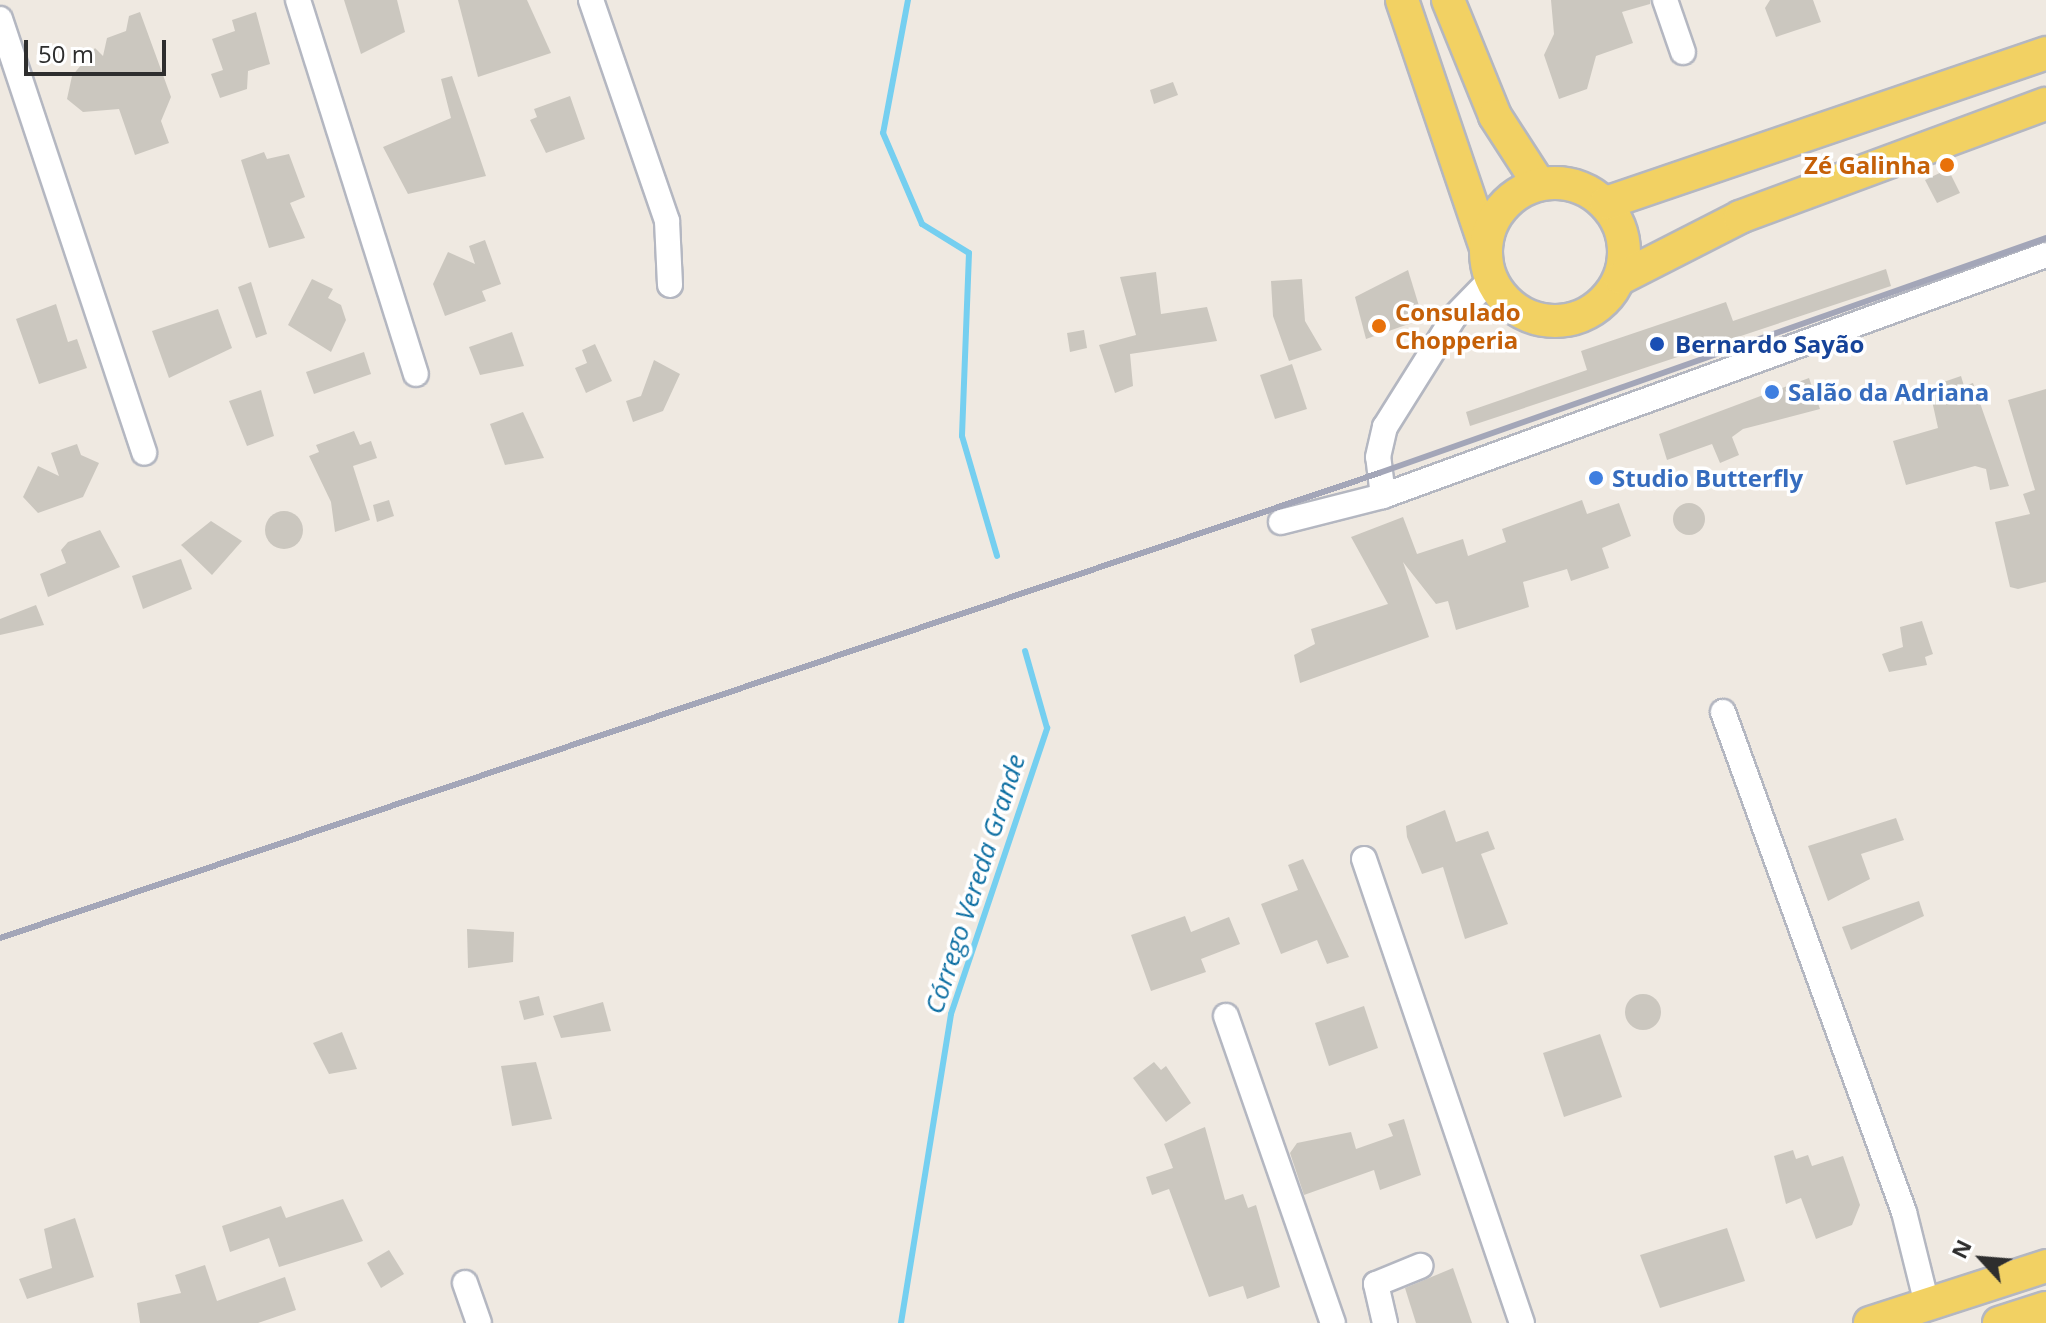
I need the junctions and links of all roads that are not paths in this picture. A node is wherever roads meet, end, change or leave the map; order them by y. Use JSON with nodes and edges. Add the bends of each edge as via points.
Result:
{"nodes":[{"id":1,"x":298,"y":0,"type":"edge"},
{"id":2,"x":591,"y":0,"type":"edge"},
{"id":3,"x":1402,"y":0,"type":"edge"},
{"id":4,"x":1448,"y":0,"type":"edge"},
{"id":5,"x":1665,"y":0,"type":"edge"},
{"id":6,"x":0,"y":19,"type":"edge"},
{"id":7,"x":1683,"y":52,"type":"dead end"},
{"id":8,"x":2046,"y":53,"type":"edge"},
{"id":9,"x":2046,"y":104,"type":"edge"},
{"id":10,"x":1539,"y":184,"type":"junction"},
{"id":11,"x":1606,"y":203,"type":"junction"},
{"id":12,"x":1486,"y":248,"type":"junction"},
{"id":13,"x":2046,"y":256,"type":"edge"},
{"id":14,"x":1621,"y":278,"type":"junction"},
{"id":15,"x":1491,"y":279,"type":"junction"},
{"id":16,"x":670,"y":285,"type":"dead end"},
{"id":17,"x":416,"y":374,"type":"dead end"},
{"id":18,"x":144,"y":453,"type":"dead end"},
{"id":19,"x":1383,"y":496,"type":"junction"},
{"id":20,"x":1281,"y":522,"type":"dead end"},
{"id":21,"x":1723,"y":712,"type":"dead end"},
{"id":22,"x":1364,"y":859,"type":"dead end"},
{"id":23,"x":1226,"y":1016,"type":"dead end"},
{"id":24,"x":1420,"y":1266,"type":"dead end"},
{"id":25,"x":2046,"y":1266,"type":"edge"},
{"id":26,"x":465,"y":1283,"type":"dead end"},
{"id":27,"x":1927,"y":1304,"type":"junction"},
{"id":28,"x":2046,"y":1308,"type":"edge"},
{"id":29,"x":479,"y":1323,"type":"edge"},
{"id":30,"x":1333,"y":1323,"type":"edge"},
{"id":31,"x":1385,"y":1323,"type":"edge"},
{"id":32,"x":1522,"y":1323,"type":"edge"},
{"id":33,"x":1870,"y":1323,"type":"edge"},
{"id":34,"x":1999,"y":1323,"type":"edge"}],
"edges":[{"from":1,"to":17,"type":"street"},
{"from":2,"to":16,"type":"street","via":[[667,221]]},
{"from":3,"to":12,"type":"main road"},
{"from":4,"to":10,"type":"main road","via":[[1495,116]]},
{"from":5,"to":7,"type":"street"},
{"from":6,"to":18,"type":"street"},
{"from":8,"to":11,"type":"main road"},
{"from":9,"to":14,"type":"main road","via":[[1740,217]]},
{"from":10,"to":11,"type":"main road","via":[[1575,184]]},
{"from":10,"to":12,"type":"main road","via":[[1513,197],[1494,220]]},
{"from":11,"to":14,"type":"main road","via":[[1625,238]]},
{"from":12,"to":15,"type":"main road"},
{"from":13,"to":19,"type":"street"},
{"from":14,"to":15,"type":"main road","via":[[1602,305],[1573,321],[1551,321],[1510,306]]},
{"from":15,"to":19,"type":"street","via":[[1454,317],[1385,427],[1378,457]]},
{"from":19,"to":20,"type":"street"},
{"from":21,"to":27,"type":"street","via":[[1904,1212]]},
{"from":22,"to":32,"type":"street"},
{"from":23,"to":30,"type":"street"},
{"from":24,"to":31,"type":"street","via":[[1376,1284]]},
{"from":25,"to":27,"type":"main road"},
{"from":26,"to":29,"type":"street"},
{"from":27,"to":33,"type":"main road"},
{"from":28,"to":34,"type":"main road"}]}
